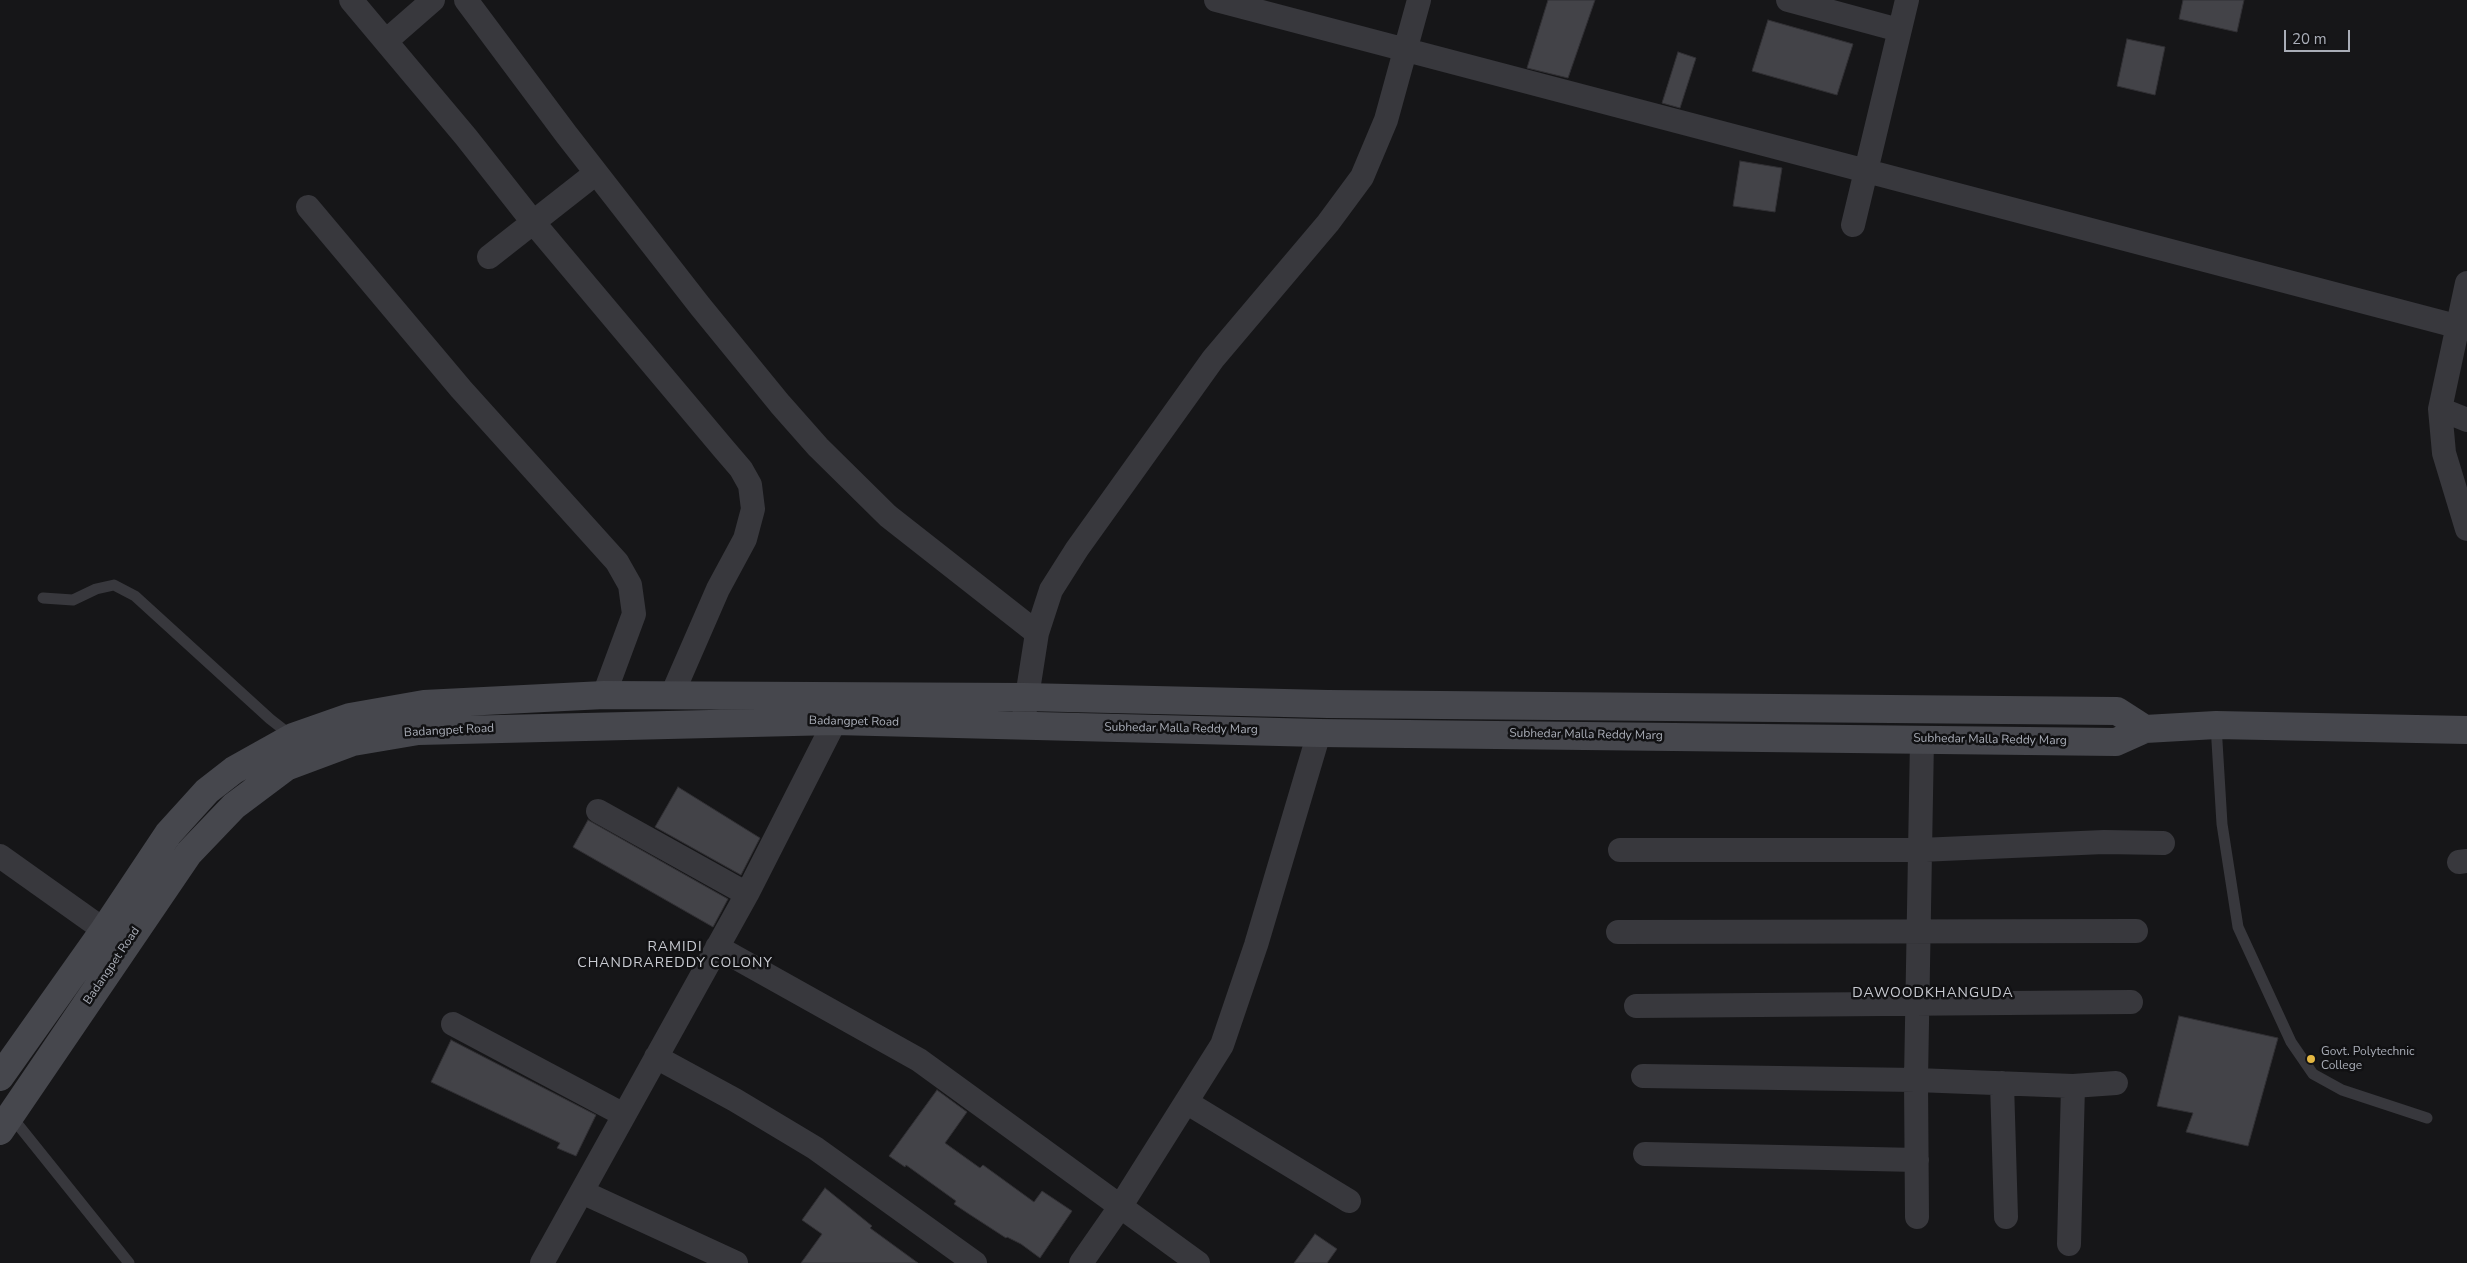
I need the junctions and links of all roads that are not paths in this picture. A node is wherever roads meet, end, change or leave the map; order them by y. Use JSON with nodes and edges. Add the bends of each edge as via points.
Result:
{"nodes":[{"id":1,"x":351,"y":0,"type":"edge"},
{"id":2,"x":433,"y":0,"type":"edge"},
{"id":3,"x":466,"y":0,"type":"edge"},
{"id":4,"x":1216,"y":0,"type":"edge"},
{"id":5,"x":1419,"y":0,"type":"edge"},
{"id":6,"x":1788,"y":0,"type":"edge"},
{"id":7,"x":1907,"y":0,"type":"edge"},
{"id":8,"x":1899,"y":30,"type":"junction"},
{"id":9,"x":386,"y":41,"type":"junction"},
{"id":10,"x":1405,"y":50,"type":"junction"},
{"id":11,"x":1867,"y":170,"type":"junction"},
{"id":12,"x":596,"y":173,"type":"junction"},
{"id":13,"x":308,"y":207,"type":"dead end"},
{"id":14,"x":533,"y":222,"type":"junction"},
{"id":15,"x":1853,"y":225,"type":"dead end"},
{"id":16,"x":489,"y":257,"type":"dead end"},
{"id":17,"x":2467,"y":283,"type":"edge"},
{"id":18,"x":2462,"y":328,"type":"edge"},
{"id":19,"x":2440,"y":409,"type":"junction"},
{"id":20,"x":2467,"y":420,"type":"edge"},
{"id":21,"x":2467,"y":529,"type":"edge"},
{"id":22,"x":42,"y":598,"type":"dead end"},
{"id":23,"x":1037,"y":633,"type":"junction"},
{"id":24,"x":604,"y":695,"type":"junction"},
{"id":25,"x":671,"y":697,"type":"junction"},
{"id":26,"x":1026,"y":698,"type":"junction"},
{"id":27,"x":835,"y":721,"type":"junction"},
{"id":28,"x":1023,"y":725,"type":"junction"},
{"id":29,"x":2216,"y":725,"type":"junction"},
{"id":30,"x":2145,"y":729,"type":"junction"},
{"id":31,"x":2467,"y":730,"type":"edge"},
{"id":32,"x":1320,"y":733,"type":"junction"},
{"id":33,"x":293,"y":737,"type":"junction"},
{"id":34,"x":1922,"y":738,"type":"junction"},
{"id":35,"x":598,"y":811,"type":"dead end"},
{"id":36,"x":2163,"y":843,"type":"dead end"},
{"id":37,"x":1620,"y":850,"type":"dead end"},
{"id":38,"x":1920,"y":850,"type":"junction"},
{"id":39,"x":0,"y":856,"type":"edge"},
{"id":40,"x":747,"y":894,"type":"junction"},
{"id":41,"x":104,"y":930,"type":"junction"},
{"id":42,"x":1919,"y":931,"type":"junction"},
{"id":43,"x":2136,"y":931,"type":"dead end"},
{"id":44,"x":1618,"y":932,"type":"dead end"},
{"id":45,"x":717,"y":947,"type":"junction"},
{"id":46,"x":2131,"y":1002,"type":"dead end"},
{"id":47,"x":1918,"y":1005,"type":"junction"},
{"id":48,"x":1636,"y":1006,"type":"dead end"},
{"id":49,"x":453,"y":1024,"type":"dead end"},
{"id":50,"x":656,"y":1057,"type":"junction"},
{"id":51,"x":1643,"y":1076,"type":"dead end"},
{"id":52,"x":0,"y":1077,"type":"edge"},
{"id":53,"x":1916,"y":1080,"type":"junction"},
{"id":54,"x":2002,"y":1083,"type":"junction"},
{"id":55,"x":2116,"y":1083,"type":"dead end"},
{"id":56,"x":2073,"y":1086,"type":"junction"},
{"id":57,"x":1186,"y":1102,"type":"junction"},
{"id":58,"x":624,"y":1115,"type":"junction"},
{"id":59,"x":2426,"y":1118,"type":"dead end"},
{"id":60,"x":5,"y":1123,"type":"edge"},
{"id":61,"x":1644,"y":1154,"type":"dead end"},
{"id":62,"x":1917,"y":1160,"type":"junction"},
{"id":63,"x":582,"y":1192,"type":"junction"},
{"id":64,"x":1348,"y":1201,"type":"dead end"},
{"id":65,"x":1120,"y":1207,"type":"junction"},
{"id":66,"x":1917,"y":1217,"type":"dead end"},
{"id":67,"x":2006,"y":1217,"type":"dead end"},
{"id":68,"x":2069,"y":1244,"type":"dead end"},
{"id":69,"x":129,"y":1263,"type":"edge"},
{"id":70,"x":542,"y":1263,"type":"edge"},
{"id":71,"x":736,"y":1263,"type":"edge"},
{"id":72,"x":975,"y":1263,"type":"edge"},
{"id":73,"x":1081,"y":1263,"type":"edge"},
{"id":74,"x":1198,"y":1263,"type":"edge"}],
"edges":[{"from":1,"to":9,"type":"street"},
{"from":2,"to":9,"type":"street"},
{"from":3,"to":12,"type":"street"},
{"from":4,"to":10,"type":"street"},
{"from":5,"to":10,"type":"street"},
{"from":6,"to":8,"type":"street"},
{"from":7,"to":8,"type":"street"},
{"from":8,"to":11,"type":"street"},
{"from":9,"to":14,"type":"street"},
{"from":10,"to":11,"type":"street"},
{"from":10,"to":23,"type":"street","via":[[1386,120],[1362,176],[1328,223],[1213,359],[1088,533],[1052,590]]},
{"from":11,"to":15,"type":"street"},
{"from":11,"to":18,"type":"street"},
{"from":12,"to":14,"type":"street"},
{"from":12,"to":23,"type":"street","via":[[700,306],[818,447],[888,516]]},
{"from":13,"to":24,"type":"street","via":[[461,389],[617,562],[630,585],[634,614]]},
{"from":14,"to":16,"type":"street"},
{"from":14,"to":25,"type":"street","via":[[724,448],[750,485],[753,509],[745,539],[718,589]]},
{"from":17,"to":18,"type":"street"},
{"from":18,"to":19,"type":"street"},
{"from":19,"to":20,"type":"street"},
{"from":19,"to":21,"type":"street","via":[[2444,453]]},
{"from":22,"to":33,"type":"lane","via":[[73,600],[114,585],[135,596]]},
{"from":23,"to":26,"type":"street"},
{"from":24,"to":25,"type":"main road","name":"Badangpet Road"},
{"from":24,"to":33,"type":"main road","name":"Badangpet Road","via":[[424,704],[350,718]]},
{"from":25,"to":26,"type":"main road","name":"Badangpet Road"},
{"from":26,"to":28,"type":"street"},
{"from":26,"to":30,"type":"main road","via":[[2117,711]]},
{"from":27,"to":28,"type":"main road","name":"Badangpet Road"},
{"from":27,"to":40,"type":"street"},
{"from":27,"to":60,"type":"main road","name":"Badangpet Road","via":[[418,730],[353,742],[286,768],[234,806],[189,853]]},
{"from":28,"to":32,"type":"main road","name":"Subhedar Malla Reddy Marg"},
{"from":29,"to":30,"type":"main road","name":"Subhedar Malla Reddy Marg"},
{"from":29,"to":31,"type":"main road","name":"Subhedar Malla Reddy Marg"},
{"from":29,"to":59,"type":"lane","via":[[2222,824],[2238,927],[2291,1042],[2313,1074],[2342,1090]]},
{"from":30,"to":34,"type":"main road","name":"Subhedar Malla Reddy Marg","via":[[2116,742]]},
{"from":32,"to":34,"type":"main road","name":"Subhedar Malla Reddy Marg"},
{"from":32,"to":57,"type":"street","via":[[1256,946],[1222,1045]]},
{"from":33,"to":41,"type":"main road","name":"Badangpet Road","via":[[234,770],[207,791],[168,834]]},
{"from":34,"to":38,"type":"street"},
{"from":35,"to":40,"type":"street"},
{"from":36,"to":38,"type":"street","via":[[2104,842]]},
{"from":37,"to":38,"type":"street"},
{"from":38,"to":42,"type":"street"},
{"from":39,"to":41,"type":"street"},
{"from":40,"to":45,"type":"street"},
{"from":41,"to":52,"type":"main road","name":"Badangpet Road"},
{"from":42,"to":43,"type":"street"},
{"from":42,"to":44,"type":"street"},
{"from":42,"to":47,"type":"street"},
{"from":45,"to":50,"type":"street"},
{"from":45,"to":65,"type":"street","via":[[919,1060]]},
{"from":46,"to":47,"type":"street"},
{"from":47,"to":48,"type":"street"},
{"from":47,"to":53,"type":"street"},
{"from":49,"to":58,"type":"street"},
{"from":50,"to":58,"type":"street"},
{"from":50,"to":72,"type":"street","via":[[815,1148]]},
{"from":51,"to":53,"type":"street"},
{"from":53,"to":54,"type":"street"},
{"from":53,"to":62,"type":"street"},
{"from":54,"to":56,"type":"street"},
{"from":54,"to":67,"type":"street"},
{"from":55,"to":56,"type":"street"},
{"from":56,"to":68,"type":"street"},
{"from":57,"to":64,"type":"street"},
{"from":57,"to":65,"type":"street"},
{"from":58,"to":63,"type":"street"},
{"from":60,"to":69,"type":"lane"},
{"from":61,"to":62,"type":"street"},
{"from":62,"to":66,"type":"street"},
{"from":63,"to":70,"type":"street"},
{"from":63,"to":71,"type":"street"},
{"from":65,"to":73,"type":"street"},
{"from":65,"to":74,"type":"street"}]}
